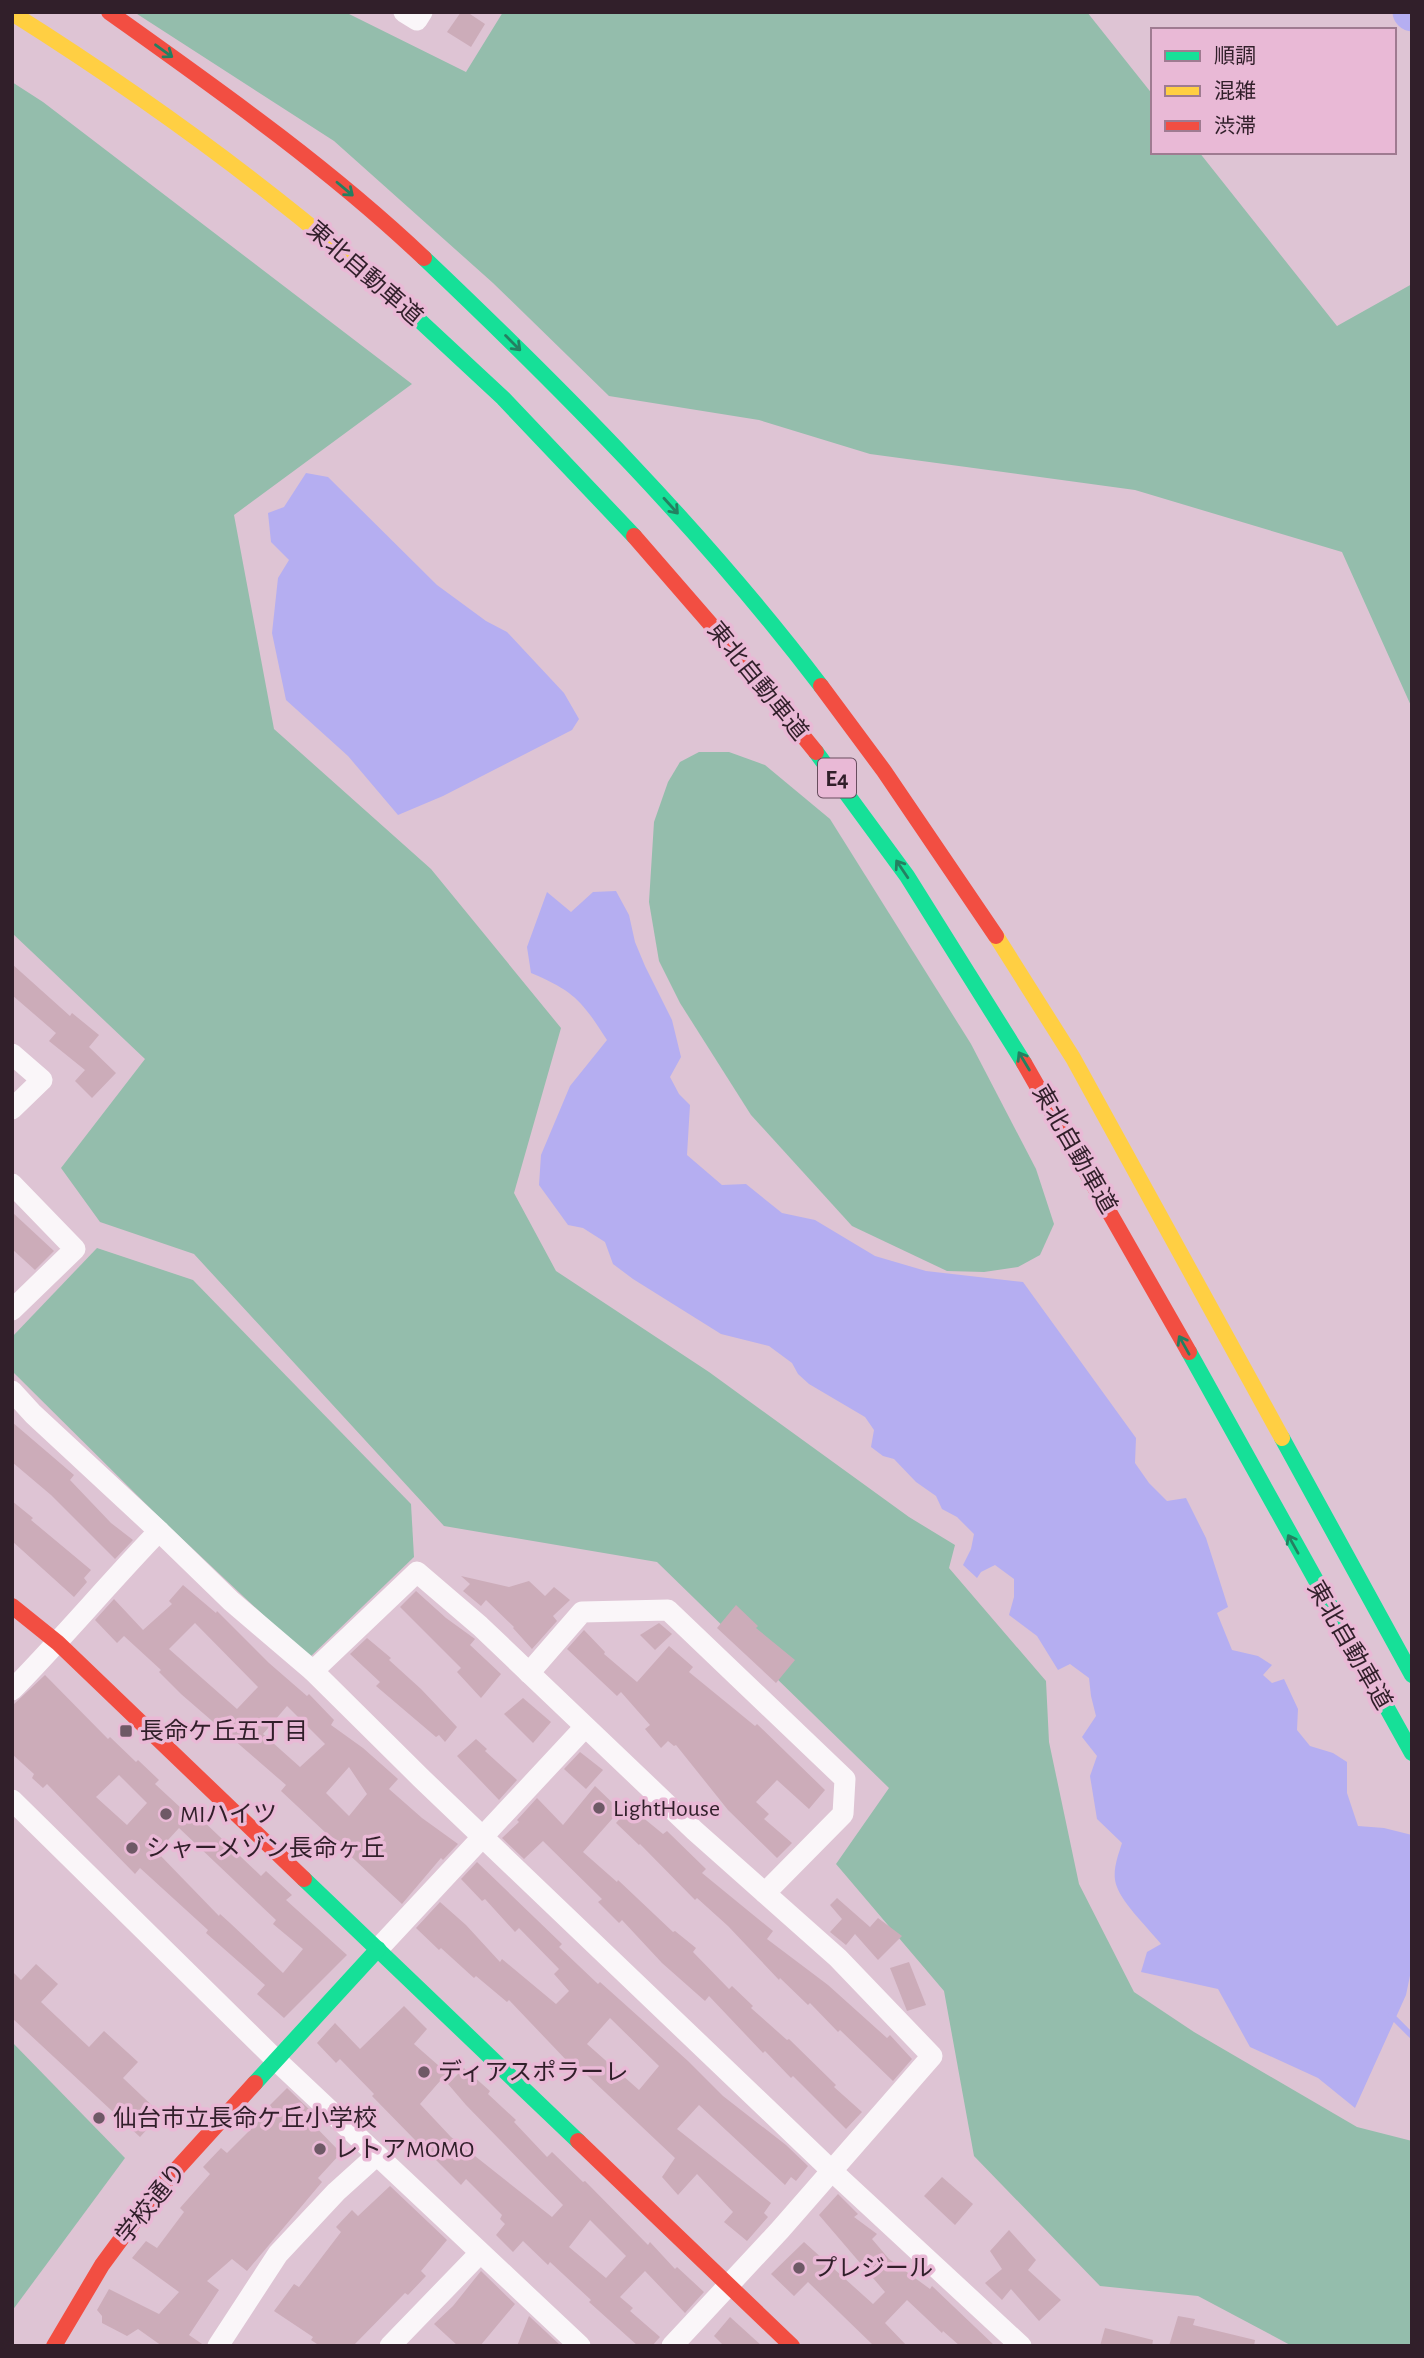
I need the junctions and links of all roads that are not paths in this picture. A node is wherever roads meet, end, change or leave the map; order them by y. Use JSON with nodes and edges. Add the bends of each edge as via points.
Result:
{"nodes":[{"id":1,"x":108,"y":12,"type":"edge"},
{"id":2,"x":404,"y":12,"type":"edge"},
{"id":3,"x":422,"y":12,"type":"edge"},
{"id":4,"x":12,"y":13,"type":"edge"},
{"id":5,"x":12,"y":1054,"type":"edge"},
{"id":6,"x":12,"y":1109,"type":"edge"},
{"id":7,"x":12,"y":1184,"type":"edge"},
{"id":8,"x":12,"y":1310,"type":"edge"},
{"id":9,"x":12,"y":1391,"type":"edge"},
{"id":10,"x":159,"y":1531,"type":"junction"},
{"id":11,"x":12,"y":1606,"type":"edge"},
{"id":12,"x":58,"y":1643,"type":"junction"},
{"id":13,"x":313,"y":1671,"type":"junction"},
{"id":14,"x":529,"y":1673,"type":"junction"},
{"id":15,"x":1412,"y":1675,"type":"edge"},
{"id":16,"x":12,"y":1689,"type":"edge"},
{"id":17,"x":585,"y":1727,"type":"junction"},
{"id":18,"x":1412,"y":1752,"type":"edge"},
{"id":19,"x":12,"y":1800,"type":"edge"},
{"id":20,"x":482,"y":1836,"type":"junction"},
{"id":21,"x":765,"y":1893,"type":"junction"},
{"id":22,"x":379,"y":1949,"type":"junction"},
{"id":23,"x":276,"y":2060,"type":"junction"},
{"id":24,"x":377,"y":2155,"type":"junction"},
{"id":25,"x":832,"y":2171,"type":"junction"},
{"id":26,"x":480,"y":2253,"type":"junction"},
{"id":27,"x":726,"y":2286,"type":"junction"},
{"id":28,"x":54,"y":2346,"type":"edge"},
{"id":29,"x":218,"y":2346,"type":"edge"},
{"id":30,"x":390,"y":2346,"type":"edge"},
{"id":31,"x":580,"y":2346,"type":"edge"},
{"id":32,"x":672,"y":2346,"type":"edge"},
{"id":33,"x":792,"y":2346,"type":"edge"},
{"id":34,"x":1021,"y":2346,"type":"edge"}],
"edges":[{"from":1,"to":15,"type":"main road","name":"東北自動車道","number":"E4","one_way":true,"via":[[310,159],[479,310],[651,484],[742,586],[820,684],[986,919],[1073,1058]]},
{"from":2,"to":3,"type":"street","via":[[417,20]]},
{"from":18,"to":4,"type":"main road","name":"東北自動車道","number":"E4","one_way":true,"via":[[1045,1097],[904,871],[841,783],[654,558],[468,365],[244,172]]},
{"from":5,"to":6,"type":"street","via":[[42,1080]]},
{"from":7,"to":8,"type":"street","via":[[75,1249]]},
{"from":9,"to":10,"type":"street"},
{"from":10,"to":12,"type":"street"},
{"from":10,"to":13,"type":"street"},
{"from":11,"to":12,"type":"main road"},
{"from":12,"to":16,"type":"street"},
{"from":12,"to":22,"type":"main road"},
{"from":13,"to":14,"type":"street","via":[[417,1572]]},
{"from":13,"to":20,"type":"street"},
{"from":14,"to":17,"type":"street"},
{"from":14,"to":21,"type":"street","via":[[582,1612],[668,1610],[845,1779],[842,1814]]},
{"from":17,"to":20,"type":"street"},
{"from":17,"to":21,"type":"street"},
{"from":19,"to":23,"type":"street"},
{"from":20,"to":22,"type":"street"},
{"from":20,"to":25,"type":"street"},
{"from":21,"to":25,"type":"street","via":[[838,1958],[932,2056]]},
{"from":22,"to":23,"type":"main road","name":"学校通り"},
{"from":22,"to":27,"type":"main road"},
{"from":23,"to":24,"type":"street"},
{"from":23,"to":28,"type":"main road","name":"学校通り","via":[[155,2193],[102,2265]]},
{"from":24,"to":26,"type":"street"},
{"from":24,"to":29,"type":"street","via":[[278,2254]]},
{"from":25,"to":27,"type":"street"},
{"from":25,"to":34,"type":"street"},
{"from":26,"to":30,"type":"street"},
{"from":26,"to":31,"type":"street"},
{"from":27,"to":32,"type":"street"},
{"from":27,"to":33,"type":"main road"}]}
